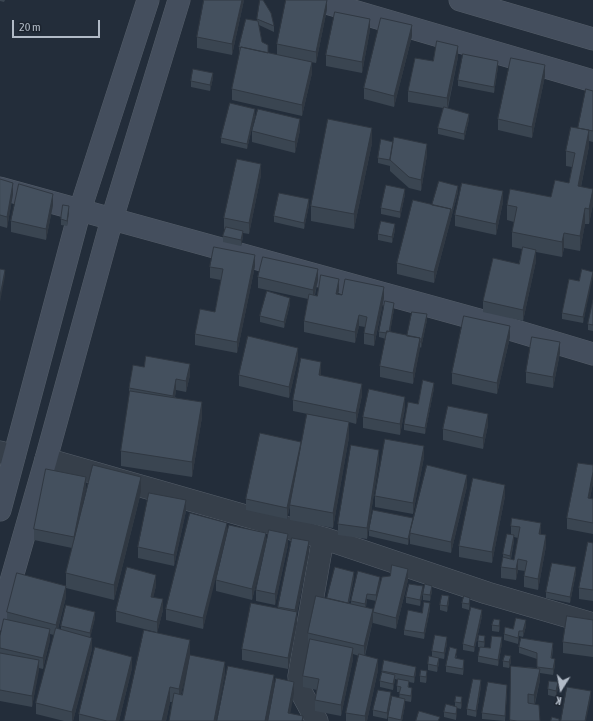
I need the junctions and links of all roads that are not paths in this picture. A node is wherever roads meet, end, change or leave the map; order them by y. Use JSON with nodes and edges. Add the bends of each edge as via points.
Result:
{"nodes":[{"id":1,"x":148,"y":0,"type":"edge"},
{"id":2,"x":179,"y":0,"type":"edge"},
{"id":3,"x":316,"y":0,"type":"edge"},
{"id":4,"x":460,"y":0,"type":"edge"},
{"id":5,"x":593,"y":39,"type":"edge"},
{"id":6,"x":593,"y":81,"type":"edge"},
{"id":7,"x":0,"y":188,"type":"edge"},
{"id":8,"x":80,"y":210,"type":"junction"},
{"id":9,"x":112,"y":219,"type":"junction"},
{"id":10,"x":593,"y":354,"type":"edge"},
{"id":11,"x":7,"y":454,"type":"edge"},
{"id":12,"x":46,"y":459,"type":"junction"},
{"id":13,"x":0,"y":510,"type":"edge"},
{"id":14,"x":323,"y":538,"type":"junction"},
{"id":15,"x":0,"y":619,"type":"edge"},
{"id":16,"x":593,"y":624,"type":"edge"},
{"id":17,"x":317,"y":721,"type":"edge"}],
"edges":[{"from":1,"to":8,"type":"main road"},
{"from":2,"to":9,"type":"main road"},
{"from":3,"to":6,"type":"main road"},
{"from":4,"to":5,"type":"main road"},
{"from":7,"to":8,"type":"main road"},
{"from":8,"to":9,"type":"main road"},
{"from":8,"to":11,"type":"main road"},
{"from":9,"to":10,"type":"main road","via":[[476,319]]},
{"from":9,"to":12,"type":"main road"},
{"from":11,"to":13,"type":"main road"},
{"from":12,"to":14,"type":"street"},
{"from":12,"to":15,"type":"main road"},
{"from":14,"to":16,"type":"street","via":[[487,593]]},
{"from":14,"to":17,"type":"street","via":[[299,676],[300,690]]}]}
